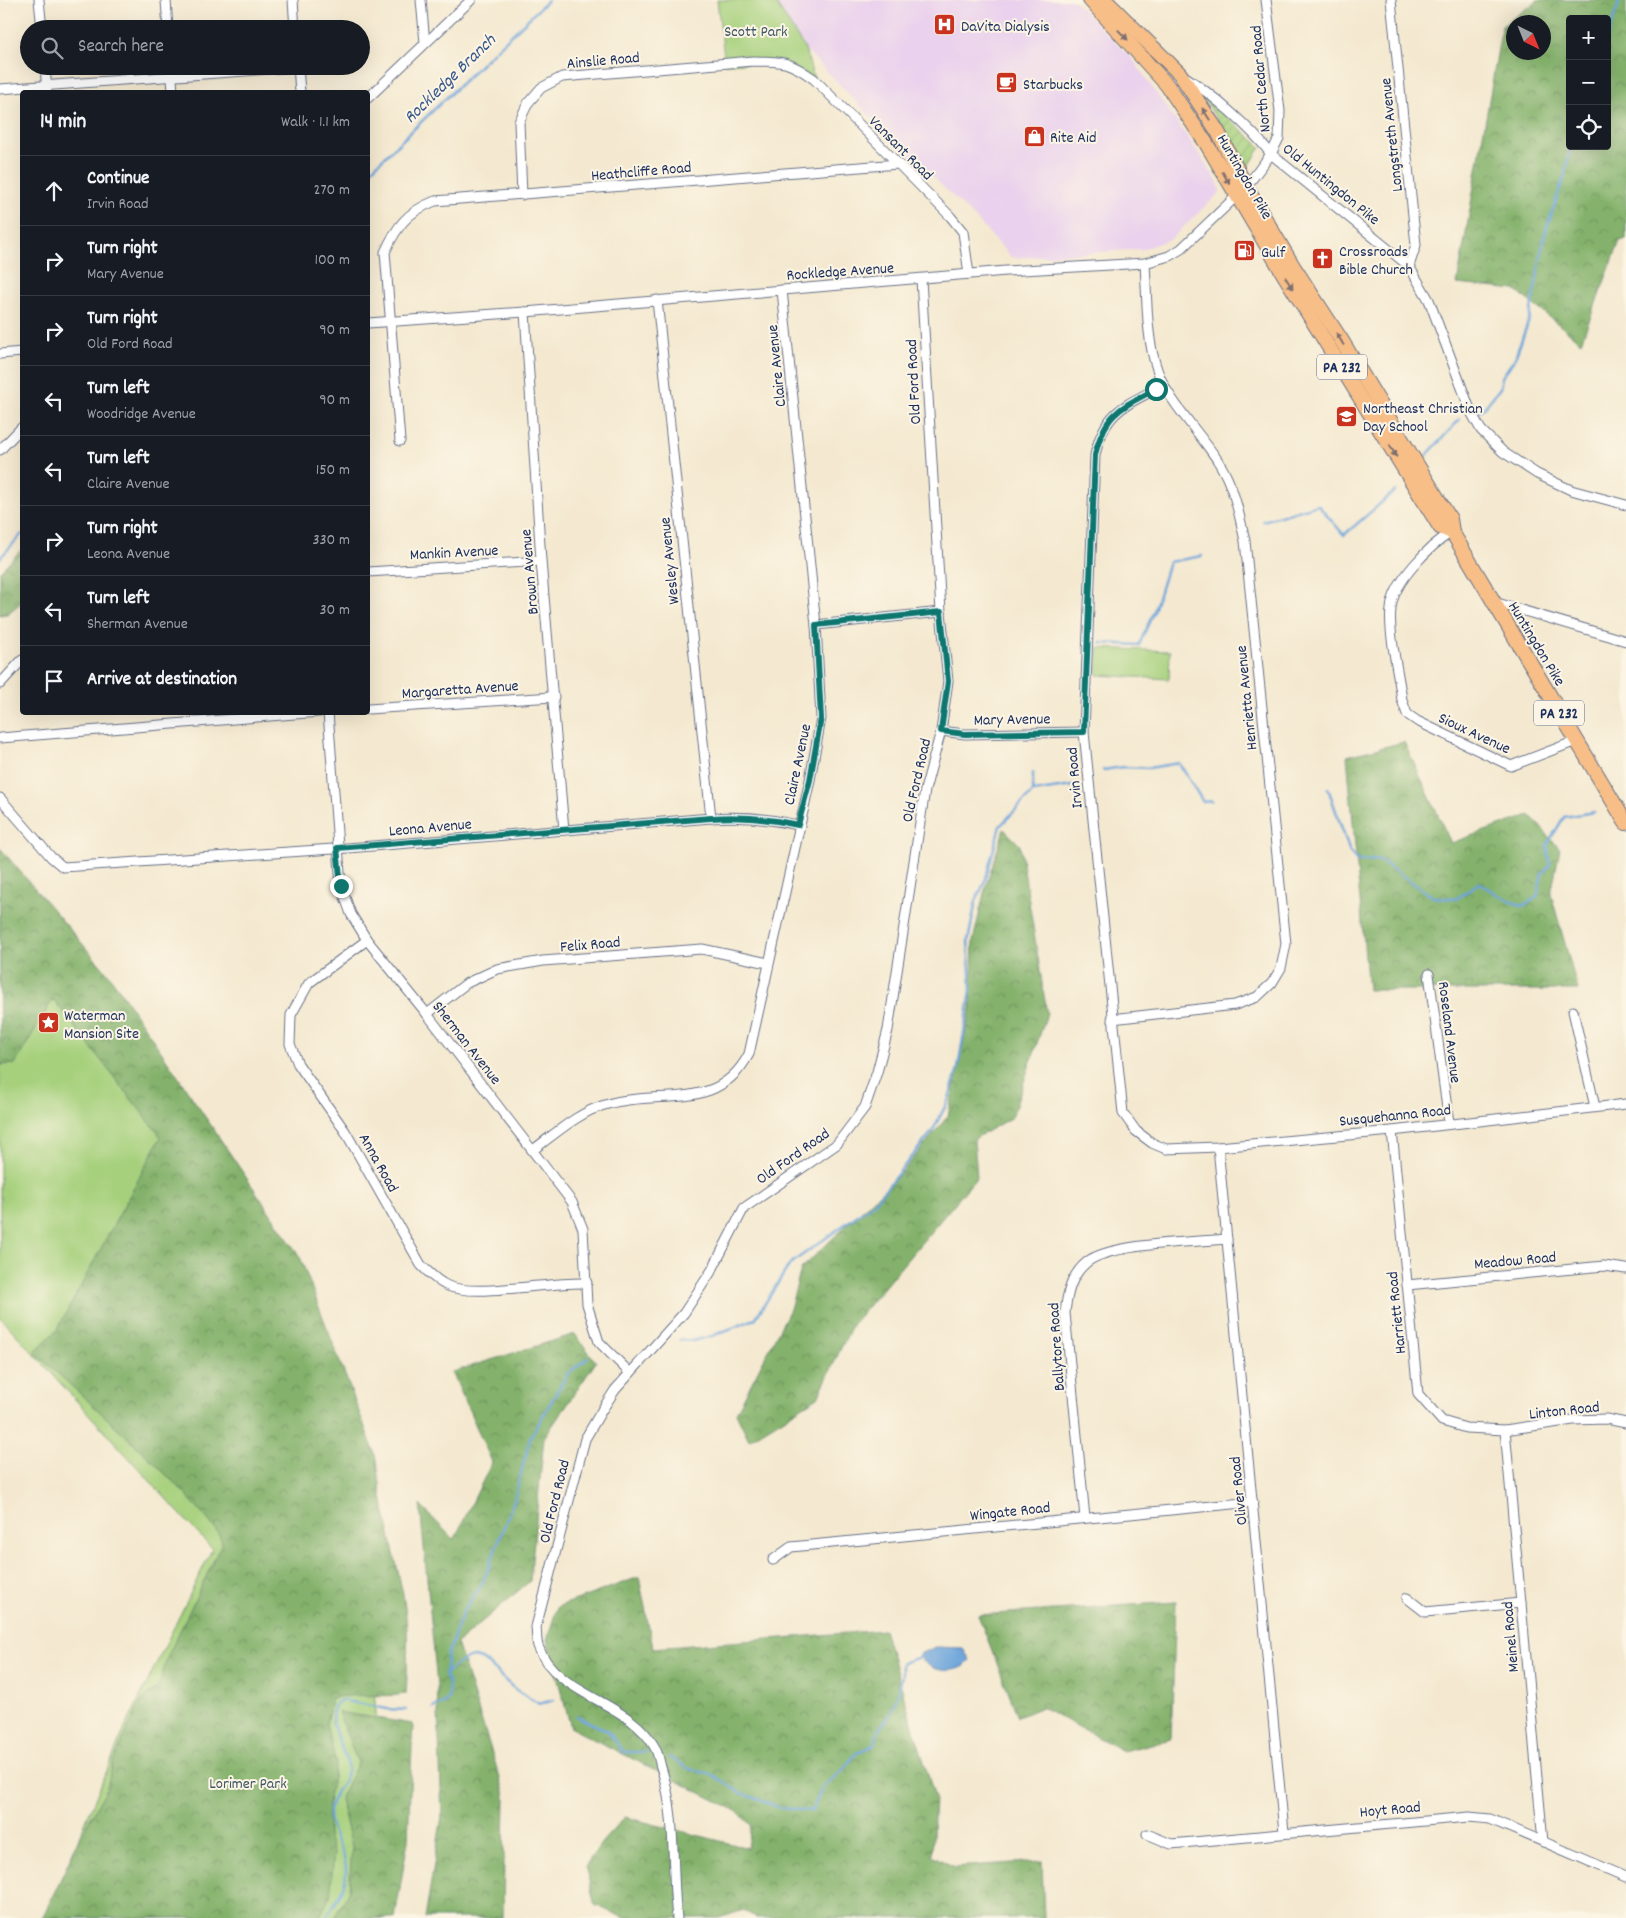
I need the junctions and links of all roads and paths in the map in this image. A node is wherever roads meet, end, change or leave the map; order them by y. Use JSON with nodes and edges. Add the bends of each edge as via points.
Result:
{"nodes":[{"id":1,"x":39,"y":0,"type":"edge"},
{"id":2,"x":166,"y":0,"type":"edge"},
{"id":3,"x":293,"y":0,"type":"edge"},
{"id":4,"x":421,"y":0,"type":"edge"},
{"id":5,"x":471,"y":0,"type":"edge"},
{"id":6,"x":1090,"y":0,"type":"edge"},
{"id":7,"x":1106,"y":0,"type":"edge"},
{"id":8,"x":1266,"y":0,"type":"edge"},
{"id":9,"x":1391,"y":0,"type":"edge"},
{"id":10,"x":41,"y":20,"type":"edge"},
{"id":11,"x":167,"y":20,"type":"edge"},
{"id":12,"x":294,"y":20,"type":"edge"},
{"id":13,"x":425,"y":43,"type":"junction"},
{"id":14,"x":782,"y":61,"type":"joint"},
{"id":15,"x":1180,"y":74,"type":"junction"},
{"id":16,"x":45,"y":75,"type":"edge"},
{"id":17,"x":186,"y":75,"type":"edge"},
{"id":18,"x":299,"y":75,"type":"edge"},
{"id":19,"x":172,"y":76,"type":"junction"},
{"id":20,"x":0,"y":89,"type":"edge"},
{"id":21,"x":46,"y":89,"type":"edge"},
{"id":22,"x":173,"y":90,"type":"edge"},
{"id":23,"x":300,"y":90,"type":"edge"},
{"id":24,"x":370,"y":96,"type":"edge"},
{"id":25,"x":1271,"y":154,"type":"junction"},
{"id":26,"x":898,"y":164,"type":"junction"},
{"id":27,"x":1242,"y":192,"type":"junction"},
{"id":28,"x":522,"y":195,"type":"junction"},
{"id":29,"x":1145,"y":263,"type":"junction"},
{"id":30,"x":1409,"y":266,"type":"junction"},
{"id":31,"x":970,"y":274,"type":"junction"},
{"id":32,"x":921,"y":279,"type":"junction"},
{"id":33,"x":782,"y":290,"type":"junction"},
{"id":34,"x":657,"y":300,"type":"junction"},
{"id":35,"x":525,"y":312,"type":"junction"},
{"id":36,"x":390,"y":321,"type":"junction"},
{"id":37,"x":370,"y":323,"type":"edge"},
{"id":38,"x":20,"y":352,"type":"edge"},
{"id":39,"x":0,"y":354,"type":"edge"},
{"id":40,"x":1164,"y":384,"type":"junction"},
{"id":41,"x":20,"y":429,"type":"edge"},
{"id":42,"x":400,"y":441,"type":"dead end"},
{"id":43,"x":0,"y":450,"type":"edge"},
{"id":44,"x":1626,"y":505,"type":"edge"},
{"id":45,"x":1452,"y":532,"type":"junction"},
{"id":46,"x":541,"y":561,"type":"junction"},
{"id":47,"x":370,"y":572,"type":"edge"},
{"id":48,"x":1494,"y":602,"type":"junction"},
{"id":49,"x":941,"y":612,"type":"junction"},
{"id":50,"x":816,"y":625,"type":"junction"},
{"id":51,"x":1626,"y":641,"type":"edge"},
{"id":52,"x":20,"y":662,"type":"edge"},
{"id":53,"x":0,"y":684,"type":"edge"},
{"id":54,"x":554,"y":697,"type":"junction"},
{"id":55,"x":370,"y":709,"type":"edge"},
{"id":56,"x":283,"y":715,"type":"edge"},
{"id":57,"x":328,"y":715,"type":"edge"},
{"id":58,"x":941,"y":731,"type":"junction"},
{"id":59,"x":1084,"y":732,"type":"junction"},
{"id":60,"x":0,"y":738,"type":"edge"},
{"id":61,"x":1576,"y":740,"type":"junction"},
{"id":62,"x":0,"y":798,"type":"edge"},
{"id":63,"x":711,"y":818,"type":"junction"},
{"id":64,"x":1626,"y":823,"type":"edge"},
{"id":65,"x":798,"y":825,"type":"junction"},
{"id":66,"x":564,"y":830,"type":"junction"},
{"id":67,"x":337,"y":848,"type":"junction"},
{"id":68,"x":367,"y":940,"type":"junction"},
{"id":69,"x":768,"y":963,"type":"junction"},
{"id":70,"x":1429,"y":974,"type":"dead end"},
{"id":71,"x":1573,"y":1011,"type":"dead end"},
{"id":72,"x":427,"y":1014,"type":"junction"},
{"id":73,"x":1112,"y":1019,"type":"junction"},
{"id":74,"x":1626,"y":1104,"type":"edge"},
{"id":75,"x":1596,"y":1107,"type":"junction"},
{"id":76,"x":1449,"y":1123,"type":"junction"},
{"id":77,"x":1392,"y":1131,"type":"junction"},
{"id":78,"x":1218,"y":1147,"type":"junction"},
{"id":79,"x":1166,"y":1149,"type":"joint"},
{"id":80,"x":533,"y":1150,"type":"junction"},
{"id":81,"x":1227,"y":1239,"type":"junction"},
{"id":82,"x":1626,"y":1268,"type":"edge"},
{"id":83,"x":587,"y":1282,"type":"junction"},
{"id":84,"x":1406,"y":1285,"type":"junction"},
{"id":85,"x":630,"y":1372,"type":"junction"},
{"id":86,"x":1626,"y":1423,"type":"edge"},
{"id":87,"x":1505,"y":1430,"type":"junction"},
{"id":88,"x":1253,"y":1502,"type":"junction"},
{"id":89,"x":1085,"y":1518,"type":"junction"},
{"id":90,"x":773,"y":1560,"type":"dead end"},
{"id":91,"x":1408,"y":1598,"type":"dead end"},
{"id":92,"x":1521,"y":1603,"type":"junction"},
{"id":93,"x":1284,"y":1832,"type":"junction"},
{"id":94,"x":1147,"y":1834,"type":"dead end"},
{"id":95,"x":1543,"y":1842,"type":"junction"},
{"id":96,"x":1626,"y":1878,"type":"edge"},
{"id":97,"x":677,"y":1918,"type":"edge"}],
"edges":[{"from":1,"to":10,"type":"street"},
{"from":2,"to":11,"type":"street"},
{"from":3,"to":12,"type":"street"},
{"from":4,"to":13,"type":"street"},
{"from":5,"to":13,"type":"street"},
{"from":6,"to":27,"type":"main road","name":"Huntingdon Pike","number":"PA 232","one_way":true,"via":[[1167,85]]},
{"from":7,"to":15,"type":"main road","name":"Huntingdon Pike","number":"PA 232"},
{"from":8,"to":25,"type":"street","name":"North Cedar Road","via":[[1280,111],[1279,138]]},
{"from":9,"to":30,"type":"street","name":"Longstreth Avenue","via":[[1416,245]]},
{"from":13,"to":24,"type":"street"},
{"from":14,"to":26,"type":"street","name":"Vansant Road","via":[[814,79]]},
{"from":14,"to":28,"type":"street","name":"Ainslie Road","via":[[562,77],[541,88],[518,122]]},
{"from":15,"to":25,"type":"street","name":"Old Huntingdon Pike","via":[[1261,141]]},
{"from":27,"to":15,"type":"main road","name":"Huntingdon Pike","number":"PA 232","one_way":true,"via":[[1218,132]]},
{"from":16,"to":21,"type":"street"},
{"from":17,"to":19,"type":"street"},
{"from":18,"to":23,"type":"street"},
{"from":19,"to":21,"type":"street"},
{"from":19,"to":22,"type":"street"},
{"from":20,"to":21,"type":"street"},
{"from":25,"to":27,"type":"street","name":"Rockledge Avenue"},
{"from":25,"to":30,"type":"street","name":"Old Huntingdon Pike"},
{"from":26,"to":28,"type":"street","name":"Heathcliffe Road"},
{"from":26,"to":31,"type":"street","name":"Vansant Road","via":[[963,232]]},
{"from":27,"to":29,"type":"street","name":"Rockledge Avenue","via":[[1181,249]]},
{"from":27,"to":45,"type":"main road","name":"Huntingdon Pike","number":"PA 232","via":[[1450,519]]},
{"from":28,"to":36,"type":"street","name":"Heathcliffe Road","via":[[435,201],[417,208],[397,228],[385,252]]},
{"from":29,"to":31,"type":"street","name":"Rockledge Avenue"},
{"from":29,"to":40,"type":"street","name":"Henrietta Avenue","via":[[1156,369]]},
{"from":30,"to":44,"type":"street","name":"Old Huntingdon Pike","via":[[1429,300],[1471,412],[1481,430],[1504,452],[1537,474],[1571,490]]},
{"from":31,"to":32,"type":"street","name":"Rockledge Avenue"},
{"from":32,"to":33,"type":"street","name":"Rockledge Avenue"},
{"from":32,"to":49,"type":"street","name":"Old Ford Road"},
{"from":33,"to":34,"type":"street","name":"Rockledge Avenue"},
{"from":33,"to":50,"type":"street","name":"Claire Avenue"},
{"from":34,"to":35,"type":"street","name":"Rockledge Avenue"},
{"from":34,"to":63,"type":"street","name":"Wesley Avenue"},
{"from":35,"to":36,"type":"street","name":"Rockledge Avenue"},
{"from":35,"to":46,"type":"street","name":"Brown Avenue"},
{"from":36,"to":37,"type":"street","name":"Rockledge Avenue"},
{"from":36,"to":42,"type":"street","name":"Heathcliffe Road"},
{"from":38,"to":39,"type":"street"},
{"from":40,"to":59,"type":"street","name":"Irvin Road","via":[[1122,408],[1108,420],[1097,446]]},
{"from":40,"to":73,"type":"street","name":"Henrietta Avenue","via":[[1219,463],[1235,498],[1244,541],[1286,944],[1281,968],[1272,983],[1257,997],[1235,1006]]},
{"from":41,"to":43,"type":"street"},
{"from":45,"to":48,"type":"main road","name":"Huntingdon Pike","number":"PA 232"},
{"from":45,"to":61,"type":"street","name":"Sioux Avenue","via":[[1429,548],[1411,569],[1390,608],[1402,700],[1407,714],[1417,722],[1511,766]]},
{"from":46,"to":47,"type":"street","name":"Mankin Avenue"},
{"from":46,"to":54,"type":"street","name":"Brown Avenue"},
{"from":48,"to":51,"type":"street"},
{"from":48,"to":61,"type":"main road","name":"Huntingdon Pike","number":"PA 232"},
{"from":49,"to":50,"type":"street"},
{"from":49,"to":58,"type":"street","name":"Old Ford Road","via":[[948,681]]},
{"from":50,"to":65,"type":"street","name":"Claire Avenue","via":[[821,718]]},
{"from":52,"to":53,"type":"street"},
{"from":54,"to":55,"type":"street","name":"Margaretta Avenue"},
{"from":54,"to":66,"type":"street","name":"Brown Avenue"},
{"from":56,"to":60,"type":"street"},
{"from":57,"to":67,"type":"street","name":"Sherman Avenue"},
{"from":58,"to":59,"type":"street","name":"Mary Avenue","via":[[965,734]]},
{"from":58,"to":85,"type":"street","name":"Old Ford Road","via":[[925,790],[888,1030],[865,1107],[837,1144],[744,1208],[712,1270],[684,1313],[654,1350]]},
{"from":59,"to":73,"type":"street","name":"Irvin Road"},
{"from":61,"to":64,"type":"main road","name":"Huntingdon Pike","number":"PA 232"},
{"from":62,"to":67,"type":"street","name":"Leona Avenue","via":[[63,867]]},
{"from":63,"to":65,"type":"street","name":"Leona Avenue","via":[[747,816]]},
{"from":63,"to":66,"type":"street","name":"Leona Avenue"},
{"from":65,"to":69,"type":"street","name":"Claire Avenue"},
{"from":66,"to":67,"type":"street","name":"Leona Avenue"},
{"from":67,"to":68,"type":"street","name":"Sherman Avenue","via":[[342,891]]},
{"from":68,"to":72,"type":"street","name":"Sherman Avenue"},
{"from":68,"to":83,"type":"street","name":"Anna Road","via":[[309,983],[291,1015],[290,1044],[298,1064],[345,1131],[421,1265],[449,1287],[471,1290]]},
{"from":69,"to":72,"type":"street","name":"Felix Road","via":[[702,949],[543,961],[496,969],[467,983]]},
{"from":69,"to":80,"type":"street","name":"Claire Avenue","via":[[749,1054],[742,1068],[725,1084],[702,1094],[629,1099],[608,1104],[575,1120]]},
{"from":70,"to":76,"type":"street","name":"Roseland Avenue"},
{"from":71,"to":75,"type":"street"},
{"from":72,"to":80,"type":"street","name":"Sherman Avenue"},
{"from":73,"to":79,"type":"street","name":"Irvin Road","via":[[1123,1113],[1136,1131]]},
{"from":74,"to":75,"type":"street","name":"Susquehanna Road"},
{"from":75,"to":76,"type":"street","name":"Susquehanna Road"},
{"from":76,"to":77,"type":"street","name":"Susquehanna Road"},
{"from":77,"to":78,"type":"street","name":"Susquehanna Road"},
{"from":77,"to":84,"type":"street","name":"Harriett Road"},
{"from":78,"to":79,"type":"street","name":"Susquehanna Road"},
{"from":78,"to":81,"type":"street","name":"Oliver Road"},
{"from":80,"to":83,"type":"street","name":"Sherman Avenue","via":[[572,1202],[583,1229]]},
{"from":81,"to":88,"type":"street","name":"Oliver Road"},
{"from":81,"to":89,"type":"street","name":"Ballytore Road","via":[[1112,1250],[1087,1261],[1074,1277],[1067,1294],[1066,1313]]},
{"from":82,"to":84,"type":"street","name":"Meadow Road","via":[[1604,1266]]},
{"from":83,"to":85,"type":"street","name":"Sherman Avenue","via":[[587,1304],[599,1342]]},
{"from":84,"to":87,"type":"street","name":"Harriett Road","via":[[1418,1394],[1442,1421],[1466,1428]]},
{"from":85,"to":97,"type":"street","name":"Old Ford Road","via":[[606,1403],[584,1440],[536,1627],[538,1646],[553,1669],[635,1724],[656,1748],[669,1792],[673,1822]]},
{"from":86,"to":87,"type":"street","name":"Linton Road","via":[[1606,1419],[1573,1420]]},
{"from":87,"to":92,"type":"street","name":"Meinel Road"},
{"from":88,"to":89,"type":"street","name":"Wingate Road"},
{"from":88,"to":93,"type":"street","name":"Oliver Road"},
{"from":89,"to":90,"type":"street","name":"Wingate Road","via":[[791,1547]]},
{"from":91,"to":92,"type":"street","via":[[1425,1612]]},
{"from":92,"to":95,"type":"street","name":"Meinel Road"},
{"from":93,"to":94,"type":"street","name":"Hoyt Road","via":[[1171,1844]]},
{"from":93,"to":95,"type":"street","name":"Hoyt Road","via":[[1469,1817],[1490,1819]]},
{"from":95,"to":96,"type":"street","name":"Hoyt Road"}]}
